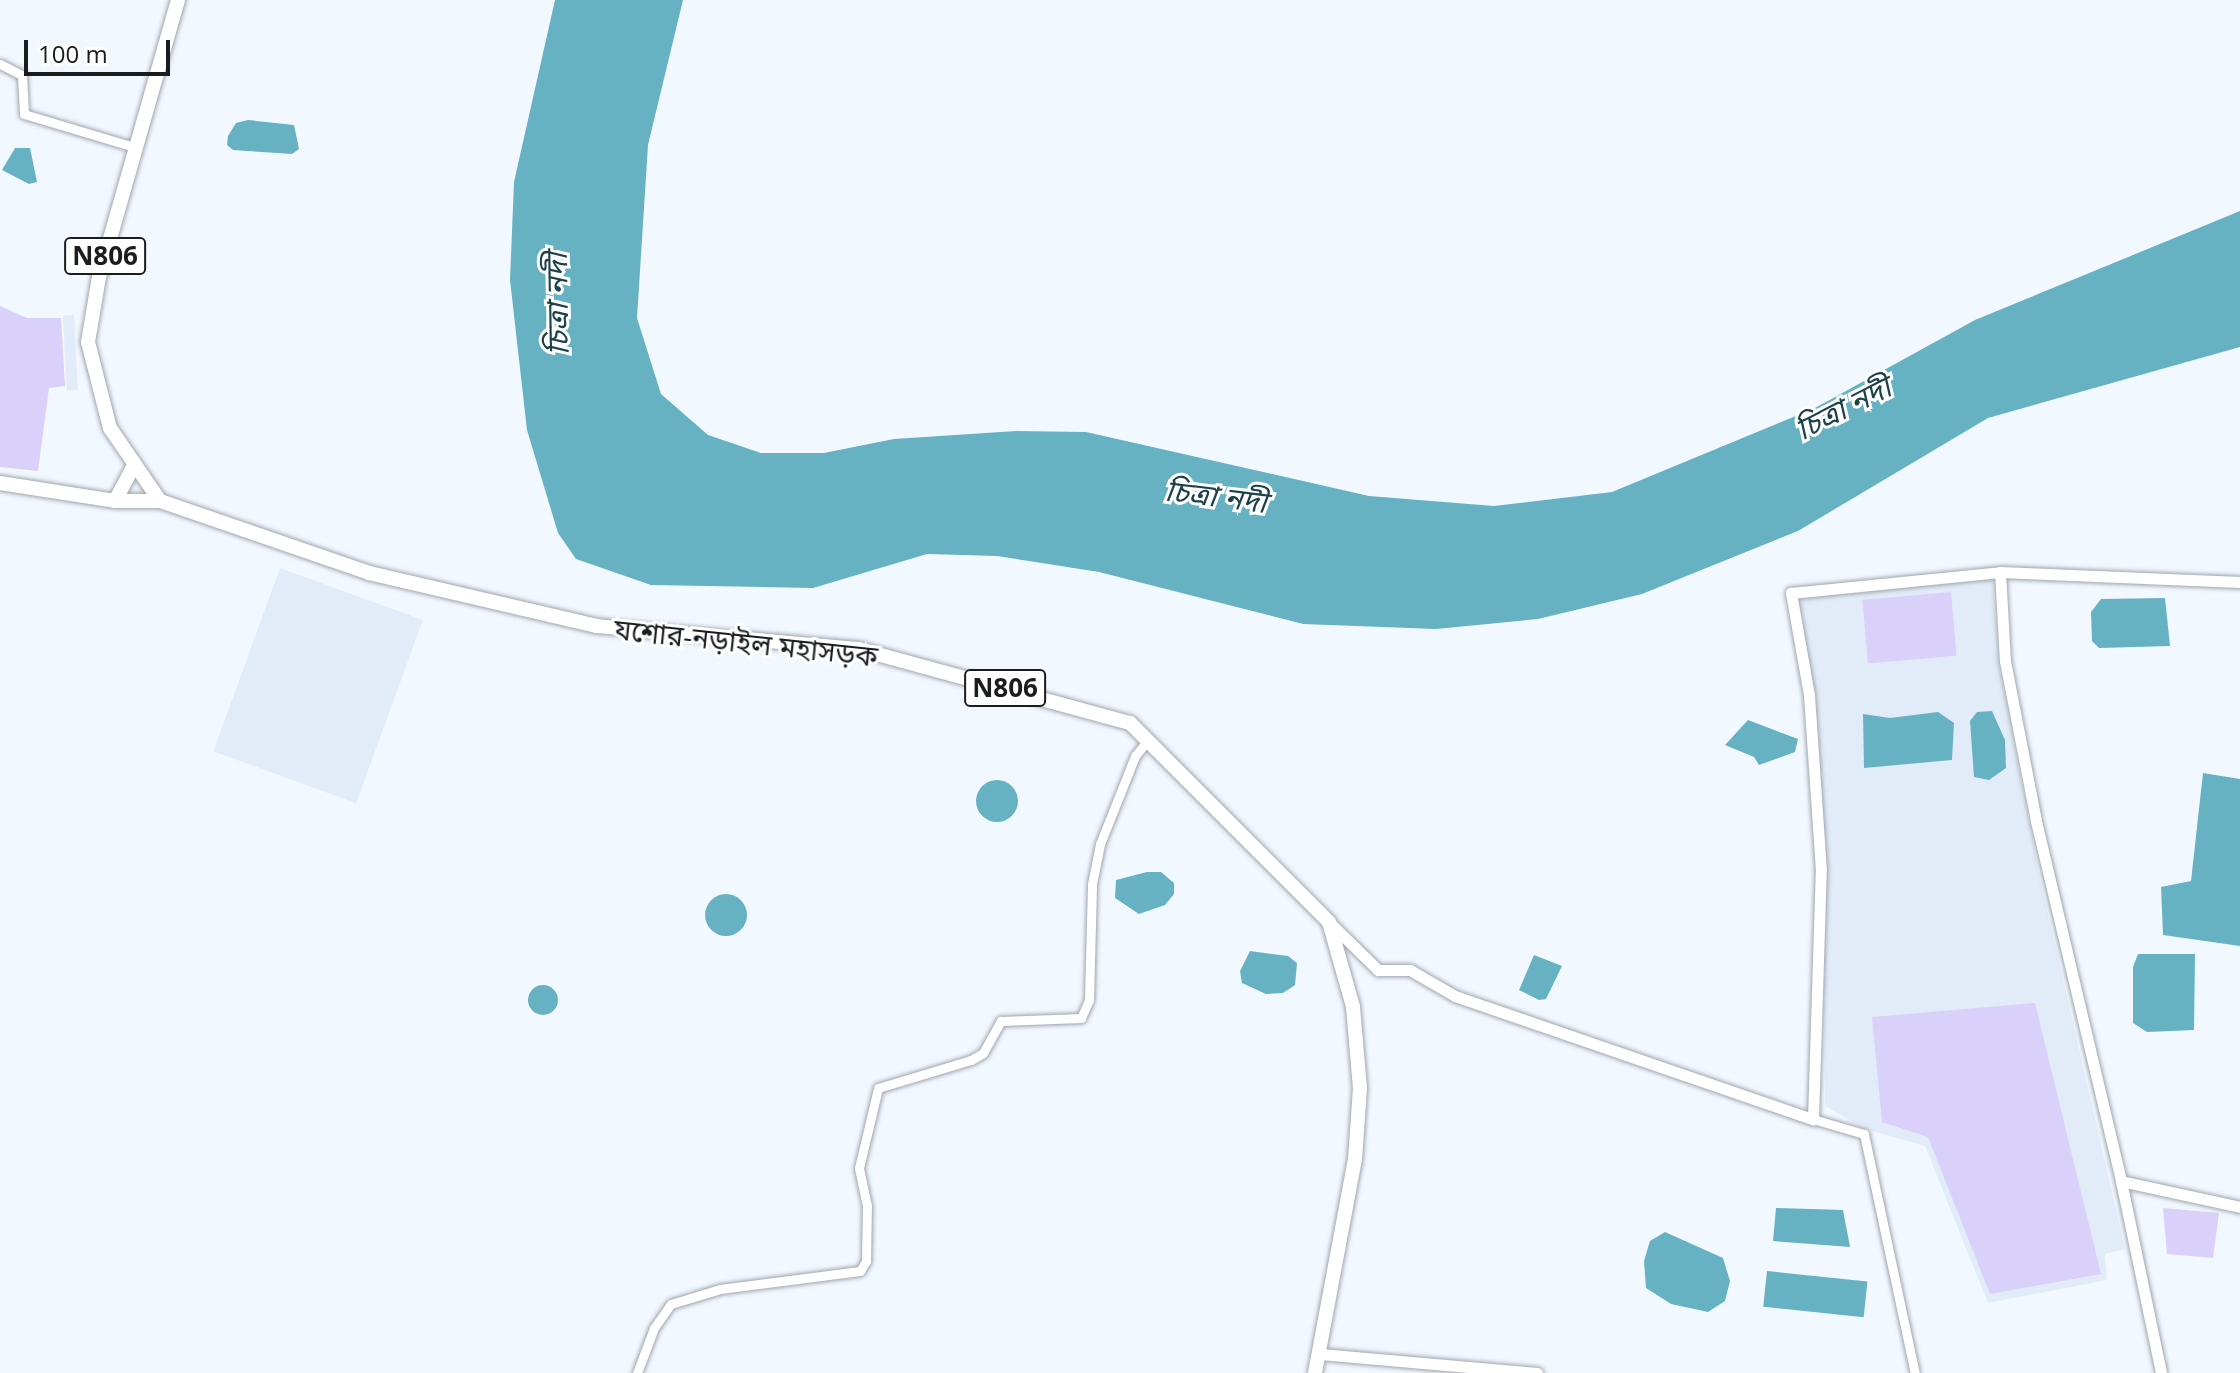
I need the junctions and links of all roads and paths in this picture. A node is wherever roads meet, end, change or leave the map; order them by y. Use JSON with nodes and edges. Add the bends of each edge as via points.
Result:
{"nodes":[{"id":1,"x":178,"y":0,"type":"edge"},
{"id":2,"x":0,"y":64,"type":"edge"},
{"id":3,"x":134,"y":147,"type":"junction"},
{"id":4,"x":134,"y":466,"type":"junction"},
{"id":5,"x":0,"y":483,"type":"edge"},
{"id":6,"x":115,"y":501,"type":"junction"},
{"id":7,"x":160,"y":501,"type":"junction"},
{"id":8,"x":2000,"y":572,"type":"junction"},
{"id":9,"x":2240,"y":582,"type":"edge"},
{"id":10,"x":1149,"y":739,"type":"junction"},
{"id":11,"x":1329,"y":922,"type":"junction"},
{"id":12,"x":1813,"y":1119,"type":"junction"},
{"id":13,"x":2121,"y":1181,"type":"junction"},
{"id":14,"x":2240,"y":1207,"type":"edge"},
{"id":15,"x":1320,"y":1354,"type":"junction"},
{"id":16,"x":637,"y":1373,"type":"edge"},
{"id":17,"x":1315,"y":1373,"type":"edge"},
{"id":18,"x":1537,"y":1373,"type":"edge"},
{"id":19,"x":1915,"y":1373,"type":"edge"},
{"id":20,"x":2161,"y":1373,"type":"edge"}],
"edges":[{"from":1,"to":3,"type":"main road","number":"N806"},
{"from":2,"to":3,"type":"street","via":[[22,75],[24,114]]},
{"from":3,"to":4,"type":"main road","number":"N806","via":[[96,288],[88,342],[110,428]]},
{"from":4,"to":6,"type":"main road"},
{"from":4,"to":7,"type":"main road","number":"N806"},
{"from":5,"to":6,"type":"main road","name":"যশোর-নড়াইল মহাসড়ক"},
{"from":6,"to":7,"type":"main road","name":"যশোর-নড়াইল মহাসড়ক"},
{"from":7,"to":10,"type":"main road","name":"যশোর-নড়াইল মহাসড়ক","number":"N806","via":[[369,573],[596,626],[859,649],[1130,723]]},
{"from":8,"to":9,"type":"street"},
{"from":8,"to":12,"type":"street","via":[[1791,593],[1809,695],[1821,871]]},
{"from":8,"to":13,"type":"street","via":[[2005,661],[2036,821]]},
{"from":10,"to":11,"type":"main road","name":"যশোর-নড়াইল মহাসড়ক","number":"N806"},
{"from":10,"to":16,"type":"street","via":[[1135,756],[1100,844],[1092,884],[1089,1000],[1081,1018],[1001,1021],[983,1053],[971,1060],[878,1088],[859,1168],[867,1206],[866,1261],[860,1271],[720,1289],[671,1304],[654,1328]]},
{"from":11,"to":12,"type":"street","via":[[1378,970],[1410,970],[1455,996]]},
{"from":11,"to":15,"type":"main road","name":"যশোর-নড়াইল মহাসড়ক","number":"N806","via":[[1353,1007],[1360,1088],[1355,1159]]},
{"from":12,"to":19,"type":"street","via":[[1864,1134]]},
{"from":13,"to":14,"type":"street"},
{"from":13,"to":20,"type":"street"},
{"from":15,"to":17,"type":"main road","name":"যশোর-নড়াইল মহাসড়ক","number":"N806"},
{"from":15,"to":18,"type":"street"}]}
